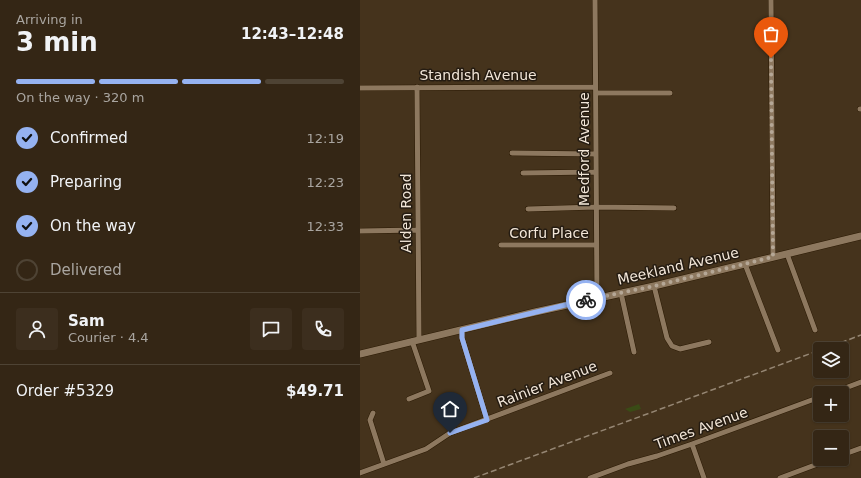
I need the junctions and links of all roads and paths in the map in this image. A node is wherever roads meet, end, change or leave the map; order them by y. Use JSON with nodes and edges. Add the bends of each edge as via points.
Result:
{"nodes":[{"id":1,"x":595,"y":0,"type":"edge"},
{"id":2,"x":771,"y":0,"type":"edge"},
{"id":3,"x":417,"y":87,"type":"junction"},
{"id":4,"x":596,"y":87,"type":"junction"},
{"id":5,"x":360,"y":88,"type":"edge"},
{"id":6,"x":596,"y":93,"type":"junction"},
{"id":7,"x":670,"y":93,"type":"dead end"},
{"id":8,"x":512,"y":153,"type":"dead end"},
{"id":9,"x":596,"y":154,"type":"junction"},
{"id":10,"x":523,"y":172,"type":"dead end"},
{"id":11,"x":596,"y":172,"type":"junction"},
{"id":12,"x":596,"y":207,"type":"junction"},
{"id":13,"x":674,"y":208,"type":"dead end"},
{"id":14,"x":528,"y":209,"type":"dead end"},
{"id":15,"x":418,"y":230,"type":"junction"},
{"id":16,"x":360,"y":231,"type":"edge"},
{"id":17,"x":861,"y":236,"type":"edge"},
{"id":18,"x":501,"y":245,"type":"dead end"},
{"id":19,"x":596,"y":245,"type":"junction"},
{"id":20,"x":788,"y":254,"type":"junction"},
{"id":21,"x":773,"y":257,"type":"junction"},
{"id":22,"x":745,"y":264,"type":"junction"},
{"id":23,"x":654,"y":286,"type":"junction"},
{"id":24,"x":621,"y":293,"type":"junction"},
{"id":25,"x":597,"y":298,"type":"junction"},
{"id":26,"x":462,"y":330,"type":"junction"},
{"id":27,"x":815,"y":330,"type":"dead end"},
{"id":28,"x":415,"y":340,"type":"junction"},
{"id":29,"x":709,"y":342,"type":"dead end"},
{"id":30,"x":778,"y":350,"type":"dead end"},
{"id":31,"x":634,"y":352,"type":"dead end"},
{"id":32,"x":360,"y":354,"type":"edge"},
{"id":33,"x":610,"y":373,"type":"dead end"},
{"id":34,"x":861,"y":382,"type":"edge"},
{"id":35,"x":849,"y":387,"type":"edge"},
{"id":36,"x":409,"y":398,"type":"dead end"},
{"id":37,"x":813,"y":400,"type":"edge"},
{"id":38,"x":373,"y":412,"type":"dead end"},
{"id":39,"x":487,"y":420,"type":"junction"},
{"id":40,"x":692,"y":444,"type":"junction"},
{"id":41,"x":861,"y":448,"type":"edge"},
{"id":42,"x":849,"y":452,"type":"edge"},
{"id":43,"x":384,"y":464,"type":"junction"},
{"id":44,"x":813,"y":466,"type":"edge"},
{"id":45,"x":360,"y":473,"type":"edge"},
{"id":46,"x":590,"y":478,"type":"edge"},
{"id":47,"x":704,"y":478,"type":"edge"},
{"id":48,"x":780,"y":478,"type":"edge"}],
"edges":[{"from":1,"to":4,"type":"street","name":"Medford Avenue"},
{"from":2,"to":21,"type":"street"},
{"from":3,"to":4,"type":"street","name":"Standish Avenue"},
{"from":3,"to":5,"type":"street","name":"Standish Avenue"},
{"from":3,"to":15,"type":"street","name":"Alden Road"},
{"from":4,"to":6,"type":"street","name":"Medford Avenue"},
{"from":6,"to":7,"type":"street"},
{"from":6,"to":9,"type":"street","name":"Medford Avenue"},
{"from":8,"to":9,"type":"street"},
{"from":9,"to":11,"type":"street","name":"Medford Avenue"},
{"from":10,"to":11,"type":"street"},
{"from":11,"to":12,"type":"street","name":"Medford Avenue"},
{"from":12,"to":13,"type":"street"},
{"from":12,"to":14,"type":"street"},
{"from":12,"to":19,"type":"street","name":"Medford Avenue"},
{"from":15,"to":16,"type":"street"},
{"from":15,"to":28,"type":"street","name":"Alden Road"},
{"from":17,"to":20,"type":"main road","name":"Meekland Avenue"},
{"from":18,"to":19,"type":"street","name":"Corfu Place"},
{"from":19,"to":25,"type":"street","name":"Medford Avenue"},
{"from":20,"to":21,"type":"main road","name":"Meekland Avenue"},
{"from":20,"to":27,"type":"street"},
{"from":21,"to":22,"type":"main road","name":"Meekland Avenue"},
{"from":22,"to":23,"type":"main road","name":"Meekland Avenue"},
{"from":22,"to":30,"type":"street"},
{"from":23,"to":24,"type":"main road","name":"Meekland Avenue"},
{"from":23,"to":29,"type":"street","via":[[667,338],[672,346],[680,349]]},
{"from":24,"to":25,"type":"main road","name":"Meekland Avenue"},
{"from":24,"to":31,"type":"street"},
{"from":25,"to":26,"type":"main road","name":"Meekland Avenue"},
{"from":26,"to":28,"type":"main road","name":"Meekland Avenue"},
{"from":26,"to":39,"type":"street","via":[[462,338]]},
{"from":28,"to":32,"type":"main road","name":"Meekland Avenue"},
{"from":28,"to":36,"type":"street","name":"Alden Road","via":[[429,391]]},
{"from":33,"to":39,"type":"street","name":"Rainier Avenue"},
{"from":34,"to":35,"type":"street"},
{"from":37,"to":40,"type":"street","name":"Times Avenue"},
{"from":38,"to":43,"type":"street","via":[[370,420]]},
{"from":39,"to":43,"type":"street","name":"Rainier Avenue","via":[[450,433],[426,449]]},
{"from":40,"to":46,"type":"street","name":"Times Avenue"},
{"from":40,"to":47,"type":"street"},
{"from":41,"to":42,"type":"street"},
{"from":43,"to":45,"type":"street","name":"Rainier Avenue"},
{"from":44,"to":48,"type":"street"}]}
